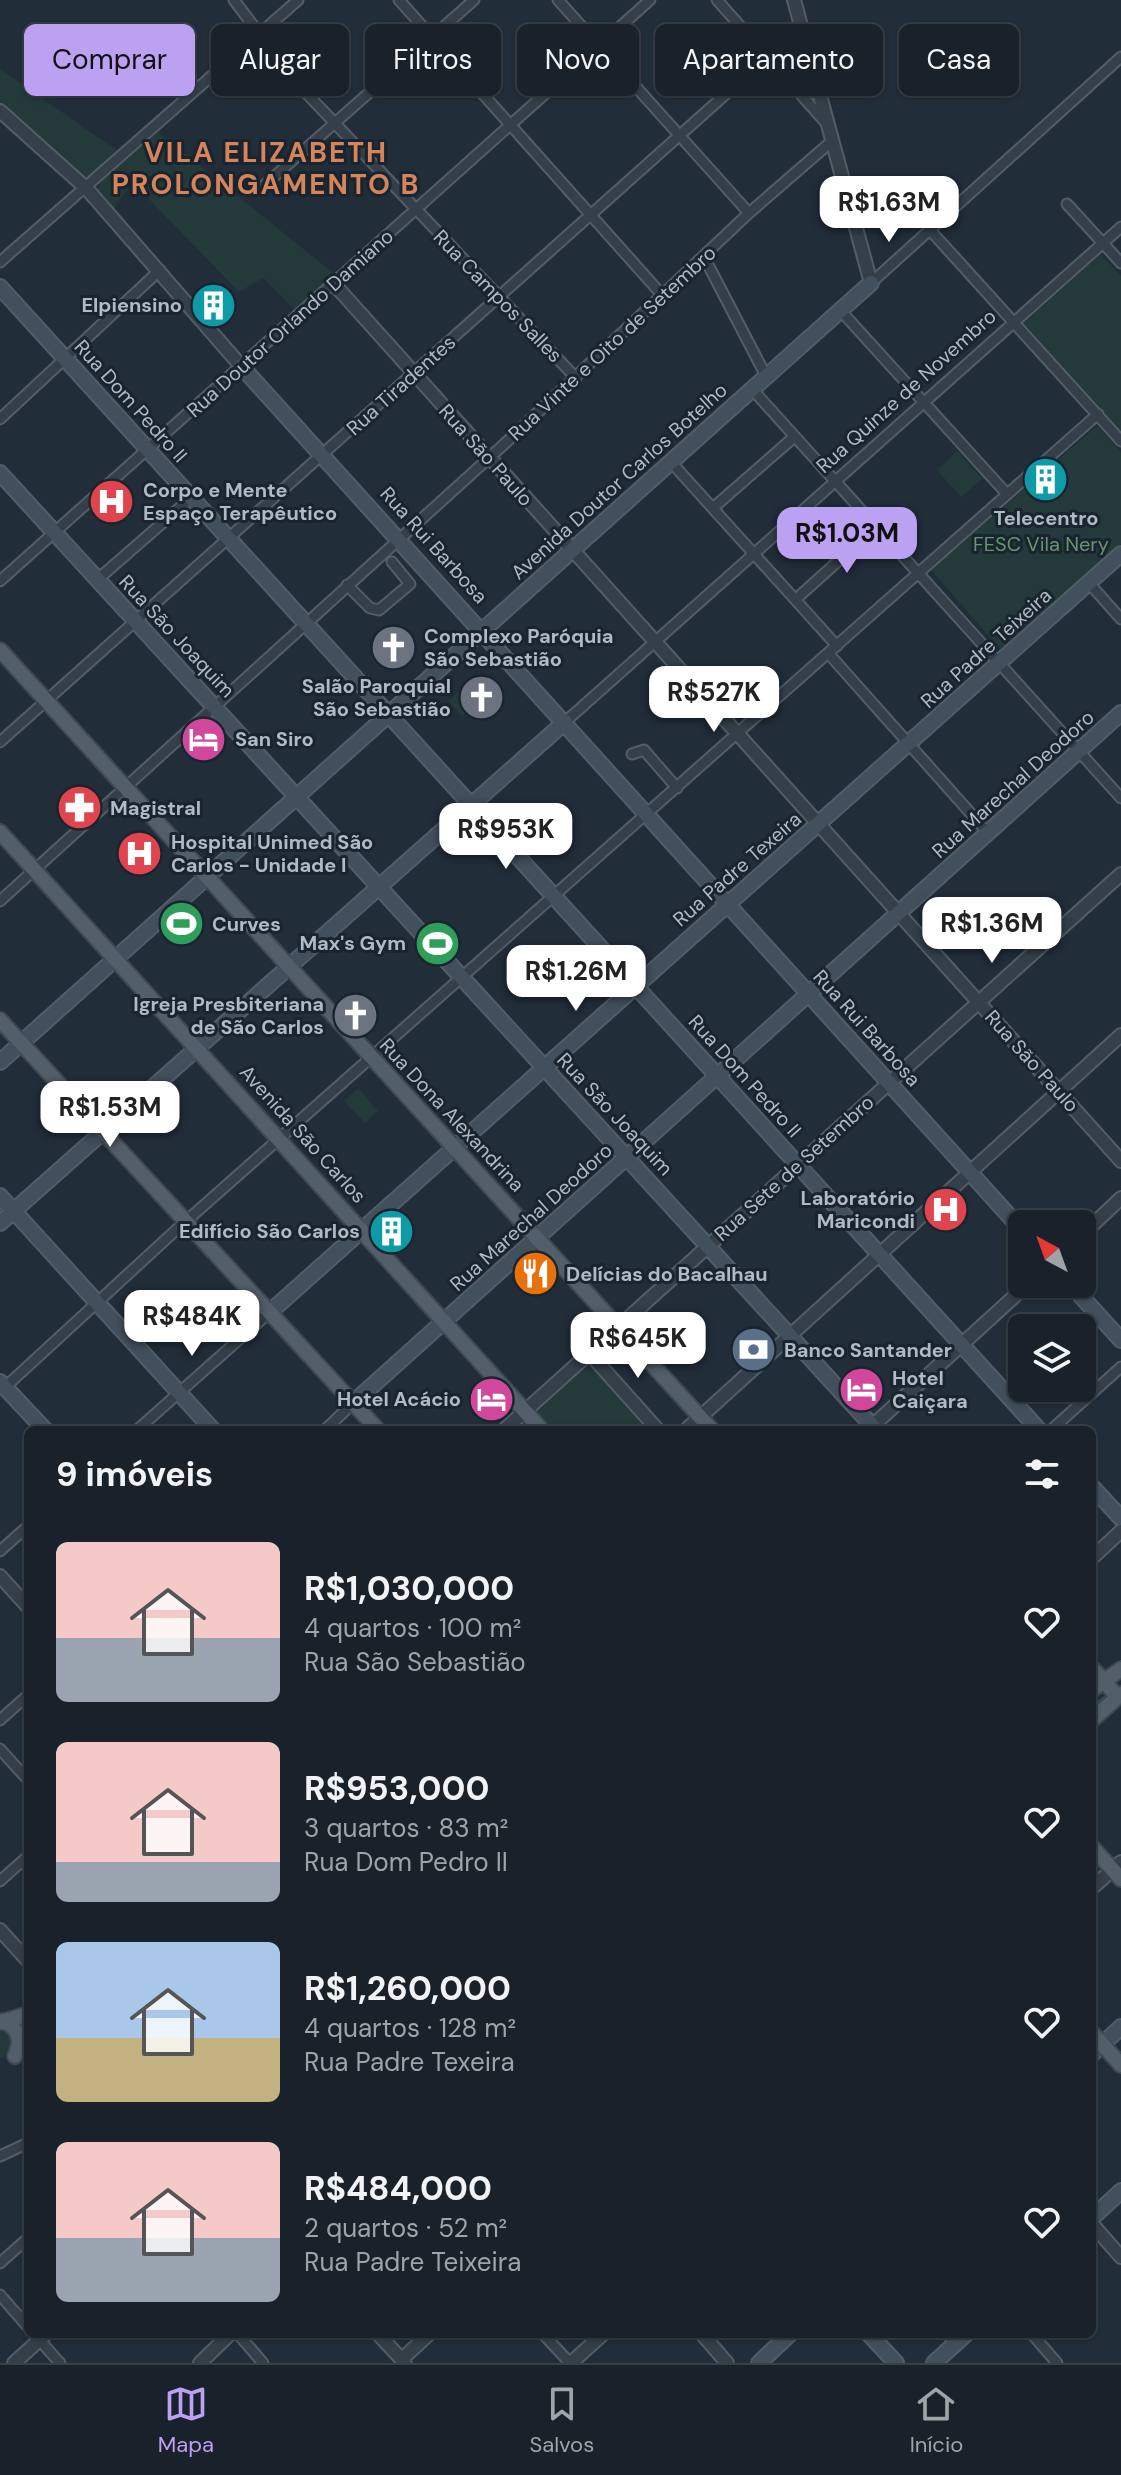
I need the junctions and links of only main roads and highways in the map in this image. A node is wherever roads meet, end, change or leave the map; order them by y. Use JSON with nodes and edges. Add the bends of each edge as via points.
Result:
{"nodes":[{"id":1,"x":871,"y":283,"type":"road end"},
{"id":2,"x":0,"y":287,"type":"edge"},
{"id":3,"x":241,"y":366,"type":"road end"},
{"id":4,"x":0,"y":473,"type":"edge"},
{"id":5,"x":1121,"y":554,"type":"edge"},
{"id":6,"x":483,"y":630,"type":"junction"},
{"id":7,"x":0,"y":650,"type":"edge"},
{"id":8,"x":1121,"y":713,"type":"edge"},
{"id":9,"x":389,"y":715,"type":"junction"},
{"id":10,"x":565,"y":722,"type":"junction"},
{"id":11,"x":909,"y":744,"type":"joint"},
{"id":12,"x":296,"y":795,"type":"junction"},
{"id":13,"x":471,"y":805,"type":"junction"},
{"id":14,"x":0,"y":832,"type":"edge"},
{"id":15,"x":206,"y":877,"type":"junction"},
{"id":16,"x":379,"y":886,"type":"junction"},
{"id":17,"x":728,"y":904,"type":"junction"},
{"id":18,"x":116,"y":960,"type":"junction"},
{"id":19,"x":288,"y":969,"type":"junction"},
{"id":20,"x":636,"y":985,"type":"junction"},
{"id":21,"x":809,"y":994,"type":"junction"},
{"id":22,"x":0,"y":1020,"type":"edge"},
{"id":23,"x":20,"y":1043,"type":"junction"},
{"id":24,"x":199,"y":1050,"type":"junction"},
{"id":25,"x":0,"y":1062,"type":"edge"},
{"id":26,"x":544,"y":1067,"type":"junction"},
{"id":27,"x":718,"y":1075,"type":"junction"},
{"id":28,"x":101,"y":1132,"type":"junction"},
{"id":29,"x":454,"y":1147,"type":"junction"},
{"id":30,"x":628,"y":1157,"type":"junction"},
{"id":31,"x":0,"y":1196,"type":"edge"},
{"id":32,"x":13,"y":1211,"type":"junction"},
{"id":33,"x":1008,"y":1214,"type":"edge"},
{"id":34,"x":0,"y":1223,"type":"edge"},
{"id":35,"x":363,"y":1230,"type":"junction"},
{"id":36,"x":538,"y":1238,"type":"junction"},
{"id":37,"x":1083,"y":1298,"type":"edge"},
{"id":38,"x":270,"y":1312,"type":"junction"},
{"id":39,"x":444,"y":1322,"type":"junction"},
{"id":40,"x":1121,"y":1340,"type":"edge"},
{"id":41,"x":2,"y":1387,"type":"edge"},
{"id":42,"x":353,"y":1403,"type":"junction"},
{"id":43,"x":41,"y":1426,"type":"edge"},
{"id":44,"x":209,"y":1426,"type":"edge"},
{"id":45,"x":374,"y":1426,"type":"edge"},
{"id":46,"x":538,"y":1426,"type":"edge"},
{"id":47,"x":708,"y":1426,"type":"edge"},
{"id":48,"x":869,"y":1426,"type":"edge"},
{"id":49,"x":1035,"y":1426,"type":"edge"},
{"id":50,"x":1096,"y":1491,"type":"edge"},
{"id":51,"x":1121,"y":1518,"type":"edge"},
{"id":52,"x":1121,"y":1669,"type":"edge"},
{"id":53,"x":1096,"y":1673,"type":"edge"},
{"id":54,"x":1112,"y":1692,"type":"edge"},
{"id":55,"x":1096,"y":1714,"type":"edge"},
{"id":56,"x":1096,"y":1851,"type":"edge"},
{"id":57,"x":1118,"y":1870,"type":"edge"},
{"id":58,"x":24,"y":2016,"type":"edge"},
{"id":59,"x":2,"y":2022,"type":"edge"},
{"id":60,"x":1121,"y":2027,"type":"edge"},
{"id":61,"x":1096,"y":2043,"type":"edge"},
{"id":62,"x":1096,"y":2045,"type":"edge"},
{"id":63,"x":24,"y":2050,"type":"edge"},
{"id":64,"x":15,"y":2056,"type":"junction"},
{"id":65,"x":1121,"y":2065,"type":"edge"},
{"id":66,"x":0,"y":2066,"type":"edge"},
{"id":67,"x":1121,"y":2191,"type":"edge"},
{"id":68,"x":1096,"y":2214,"type":"edge"},
{"id":69,"x":786,"y":2338,"type":"edge"},
{"id":70,"x":873,"y":2338,"type":"edge"},
{"id":71,"x":955,"y":2338,"type":"edge"},
{"id":72,"x":759,"y":2363,"type":"edge"},
{"id":73,"x":896,"y":2363,"type":"edge"},
{"id":74,"x":934,"y":2363,"type":"edge"}],
"edges":[{"from":1,"to":6,"type":"main road","name":"Avenida Doutor Carlos Botelho"},
{"from":2,"to":9,"type":"main road","name":"Rua Dom Pedro II"},
{"from":3,"to":6,"type":"main road","name":"Rua Rui Barbosa"},
{"from":4,"to":12,"type":"main road","name":"Rua São Joaquim"},
{"from":5,"to":11,"type":"main road","name":"Rua Padre Teixeira"},
{"from":6,"to":9,"type":"main road","name":"Avenida Doutor Carlos Botelho"},
{"from":6,"to":10,"type":"main road","name":"Rua Rui Barbosa"},
{"from":7,"to":15,"type":"main road","name":"Rua Dona Alexandrina"},
{"from":8,"to":21,"type":"main road","name":"Rua Marechal Deodoro"},
{"from":9,"to":12,"type":"main road","name":"Avenida Doutor Carlos Botelho"},
{"from":9,"to":13,"type":"main road","name":"Rua Dom Pedro II"},
{"from":10,"to":13,"type":"main road","name":"Rua Quinze de Novembro"},
{"from":10,"to":17,"type":"main road","name":"Rua Rui Barbosa"},
{"from":11,"to":17,"type":"main road","name":"Rua Padre Texeira"},
{"from":12,"to":15,"type":"main road","name":"Avenida Doutor Carlos Botelho"},
{"from":12,"to":16,"type":"main road","name":"Rua São Joaquim"},
{"from":13,"to":16,"type":"main road","name":"Rua Quinze de Novembro"},
{"from":13,"to":20,"type":"main road","name":"Rua Dom Pedro II"},
{"from":14,"to":18,"type":"main road","name":"Avenida São Carlos"},
{"from":15,"to":18,"type":"main road","name":"Avenida Doutor Carlos Botelho"},
{"from":15,"to":19,"type":"main road","name":"Rua Dona Alexandrina"},
{"from":16,"to":19,"type":"main road","name":"Rua Quinze de Novembro"},
{"from":16,"to":26,"type":"main road","name":"Rua São Joaquim"},
{"from":17,"to":20,"type":"main road","name":"Rua Padre Texeira"},
{"from":17,"to":21,"type":"main road","name":"Rua Rui Barbosa"},
{"from":18,"to":23,"type":"main road","name":"Avenida Doutor Carlos Botelho"},
{"from":18,"to":24,"type":"main road","name":"Avenida São Carlos"},
{"from":19,"to":24,"type":"main road","name":"Rua Quinze de Novembro"},
{"from":19,"to":29,"type":"main road","name":"Rua Dona Alexandrina"},
{"from":20,"to":26,"type":"main road","name":"Rua Padre Texeira"},
{"from":20,"to":27,"type":"main road","name":"Rua Dom Pedro II"},
{"from":21,"to":27,"type":"main road","name":"Rua Marechal Deodoro"},
{"from":21,"to":33,"type":"main road","name":"Rua Rui Barbosa"},
{"from":22,"to":23,"type":"main road"},
{"from":23,"to":25,"type":"main road","name":"Avenida Doutor Carlos Botelho"},
{"from":23,"to":28,"type":"main road"},
{"from":24,"to":28,"type":"main road","name":"Rua Quinze de Novembro"},
{"from":24,"to":35,"type":"main road","name":"Avenida São Carlos"},
{"from":26,"to":29,"type":"main road","name":"Rua Padre Texeira"},
{"from":26,"to":30,"type":"main road","name":"Rua São Joaquim"},
{"from":27,"to":30,"type":"main road","name":"Rua Marechal Deodoro"},
{"from":27,"to":49,"type":"main road","name":"Rua Dom Pedro II"},
{"from":28,"to":32,"type":"main road","name":"Rua Quinze de Novembro"},
{"from":28,"to":38,"type":"main road"},
{"from":29,"to":35,"type":"main road","name":"Rua Padre Texeira"},
{"from":29,"to":36,"type":"main road","name":"Rua Dona Alexandrina"},
{"from":30,"to":36,"type":"main road","name":"Rua Marechal Deodoro"},
{"from":30,"to":48,"type":"main road","name":"Rua São Joaquim"},
{"from":31,"to":32,"type":"main road"},
{"from":32,"to":34,"type":"main road","name":"Rua Quinze de Novembro"},
{"from":32,"to":44,"type":"main road"},
{"from":35,"to":38,"type":"main road","name":"Rua Padre Texeira"},
{"from":35,"to":39,"type":"main road","name":"Avenida São Carlos"},
{"from":36,"to":39,"type":"main road","name":"Rua Marechal Deodoro"},
{"from":36,"to":47,"type":"main road","name":"Rua Dona Alexandrina"},
{"from":37,"to":40,"type":"main road"},
{"from":38,"to":42,"type":"main road"},
{"from":39,"to":42,"type":"main road","name":"Rua Marechal Deodoro"},
{"from":39,"to":46,"type":"main road","name":"Avenida São Carlos"},
{"from":41,"to":43,"type":"main road"},
{"from":42,"to":45,"type":"main road"},
{"from":50,"to":51,"type":"main road"},
{"from":52,"to":54,"type":"main road"},
{"from":53,"to":54,"type":"main road"},
{"from":54,"to":55,"type":"main road"},
{"from":56,"to":57,"type":"main road"},
{"from":58,"to":59,"type":"main road"},
{"from":59,"to":64,"type":"main road","via":[[17,2031]]},
{"from":60,"to":61,"type":"main road"},
{"from":62,"to":65,"type":"main road"},
{"from":63,"to":64,"type":"main road"},
{"from":64,"to":66,"type":"main road"},
{"from":67,"to":68,"type":"main road"},
{"from":69,"to":72,"type":"main road"},
{"from":70,"to":73,"type":"main road"},
{"from":71,"to":74,"type":"main road"}]}
